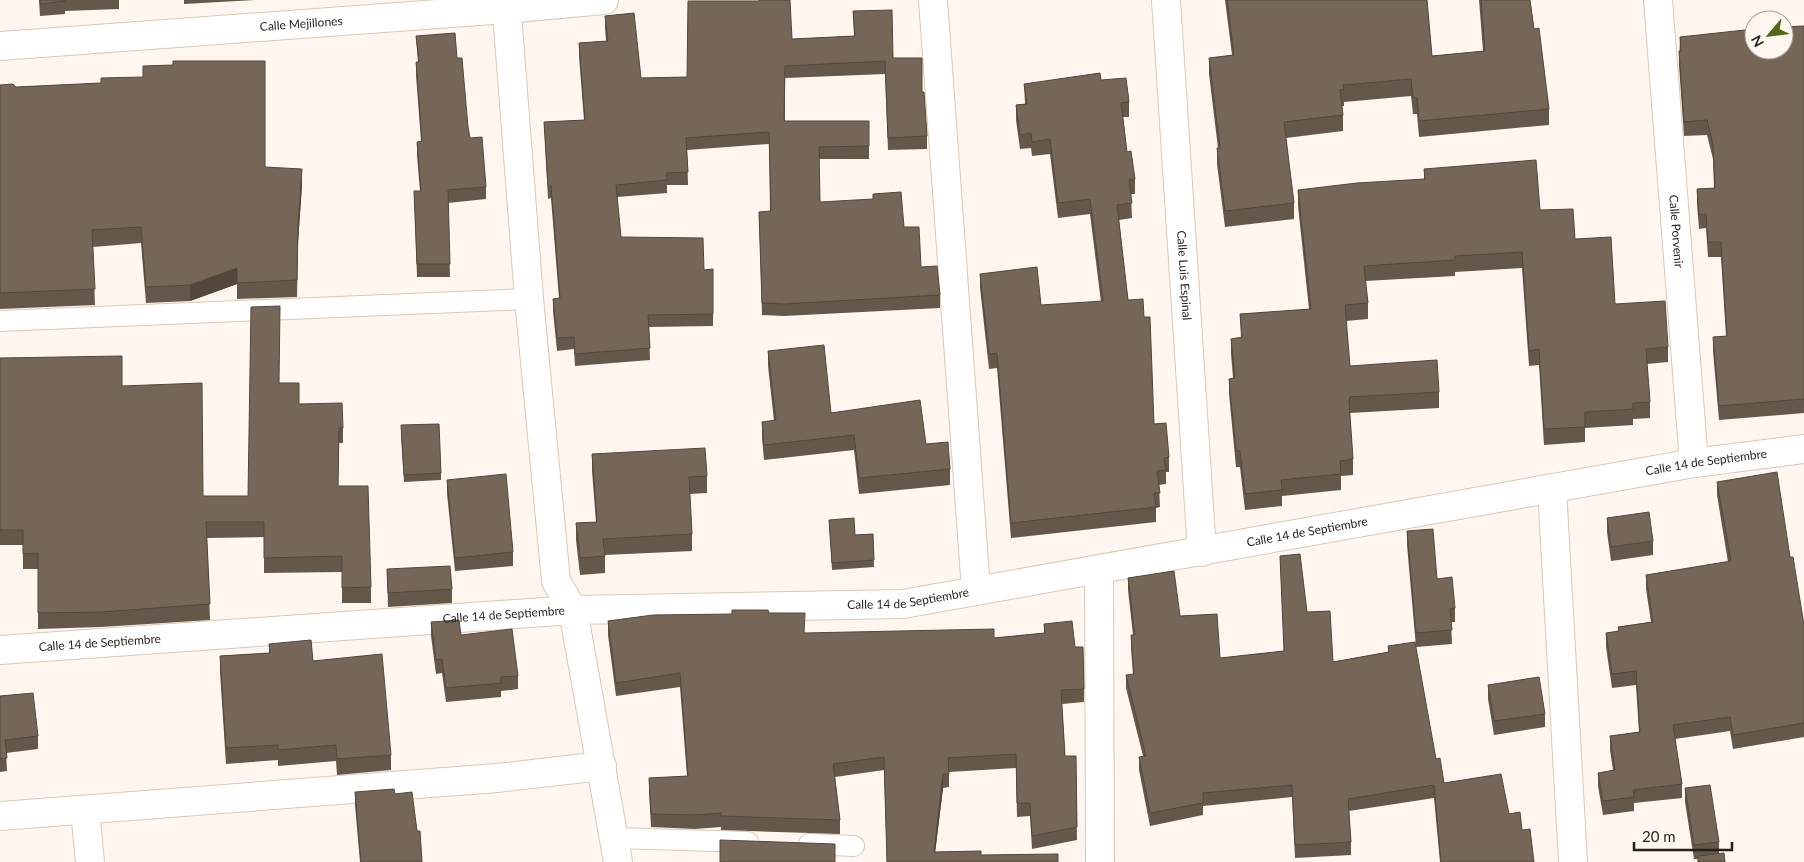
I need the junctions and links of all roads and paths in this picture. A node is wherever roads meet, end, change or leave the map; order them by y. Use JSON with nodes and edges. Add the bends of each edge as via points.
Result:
{"nodes":[{"id":1,"x":604,"y":0,"type":"edge"},
{"id":2,"x":933,"y":0,"type":"edge"},
{"id":3,"x":1166,"y":0,"type":"edge"},
{"id":4,"x":1658,"y":0,"type":"edge"},
{"id":5,"x":506,"y":5,"type":"edge"},
{"id":6,"x":0,"y":46,"type":"edge"},
{"id":7,"x":529,"y":299,"type":"junction"},
{"id":8,"x":0,"y":321,"type":"edge"},
{"id":9,"x":1804,"y":449,"type":"edge"},
{"id":10,"x":1694,"y":464,"type":"junction"},
{"id":11,"x":1552,"y":489,"type":"junction"},
{"id":12,"x":1202,"y":552,"type":"junction"},
{"id":13,"x":1099,"y":570,"type":"junction"},
{"id":14,"x":976,"y":590,"type":"junction"},
{"id":15,"x":572,"y":610,"type":"junction"},
{"id":16,"x":0,"y":650,"type":"edge"},
{"id":17,"x":602,"y":766,"type":"junction"},
{"id":18,"x":85,"y":810,"type":"junction"},
{"id":19,"x":0,"y":816,"type":"edge"},
{"id":20,"x":764,"y":843,"type":"edge"},
{"id":21,"x":794,"y":844,"type":"edge"},
{"id":22,"x":854,"y":846,"type":"dead end"},
{"id":23,"x":616,"y":850,"type":"edge"},
{"id":24,"x":90,"y":862,"type":"edge"},
{"id":25,"x":1100,"y":862,"type":"edge"},
{"id":26,"x":1573,"y":862,"type":"edge"}],
"edges":[{"from":1,"to":5,"type":"street","name":"Calle Mejillones"},
{"from":2,"to":14,"type":"street"},
{"from":3,"to":12,"type":"street","name":"Calle Luis Espinal"},
{"from":4,"to":10,"type":"street","name":"Calle Porvenir"},
{"from":5,"to":6,"type":"street","name":"Calle Mejillones"},
{"from":5,"to":7,"type":"street"},
{"from":7,"to":8,"type":"lane"},
{"from":7,"to":15,"type":"street","via":[[556,581]]},
{"from":9,"to":10,"type":"street","name":"Calle 14 de Septiembre"},
{"from":10,"to":11,"type":"street","name":"Calle 14 de Septiembre"},
{"from":11,"to":12,"type":"street","name":"Calle 14 de Septiembre"},
{"from":11,"to":26,"type":"street"},
{"from":12,"to":13,"type":"street","name":"Calle 14 de Septiembre"},
{"from":13,"to":14,"type":"street","name":"Calle 14 de Septiembre"},
{"from":13,"to":25,"type":"street"},
{"from":14,"to":15,"type":"street","name":"Calle 14 de Septiembre","via":[[903,604]]},
{"from":15,"to":16,"type":"street","name":"Calle 14 de Septiembre"},
{"from":15,"to":17,"type":"street"},
{"from":17,"to":18,"type":"street","via":[[497,778]]},
{"from":17,"to":23,"type":"street"},
{"from":18,"to":19,"type":"street"},
{"from":18,"to":24,"type":"street"},
{"from":20,"to":23,"type":"lane"},
{"from":21,"to":22,"type":"lane"}]}
